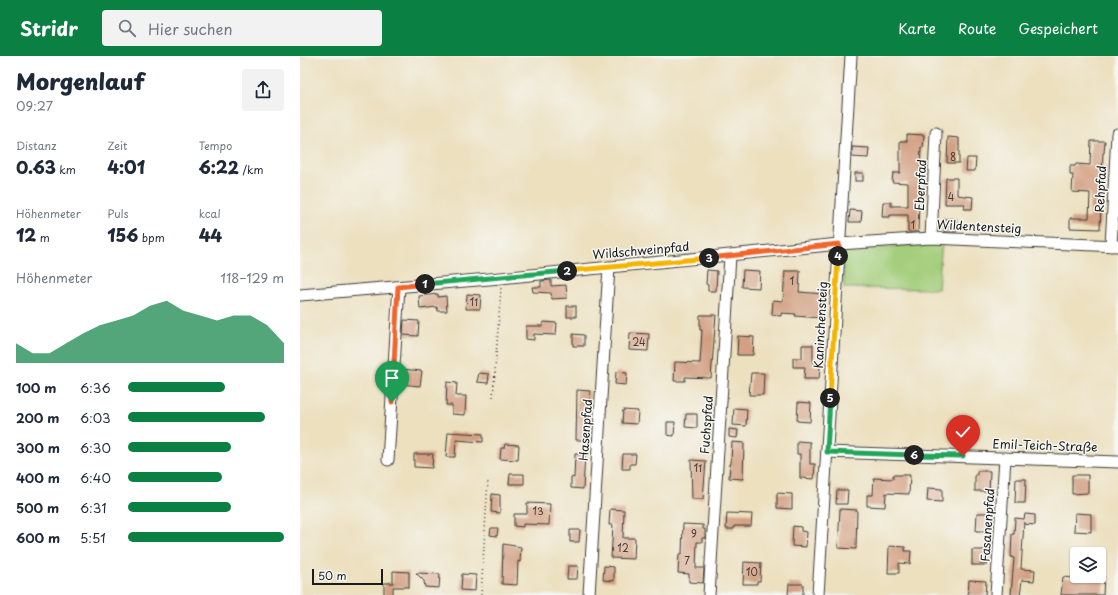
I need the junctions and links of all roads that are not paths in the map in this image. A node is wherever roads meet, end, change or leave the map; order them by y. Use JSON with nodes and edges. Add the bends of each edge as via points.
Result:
{"nodes":[{"id":1,"x":851,"y":56,"type":"edge"},
{"id":2,"x":936,"y":133,"type":"dead end"},
{"id":3,"x":1117,"y":134,"type":"dead end"},
{"id":4,"x":931,"y":238,"type":"junction"},
{"id":5,"x":839,"y":244,"type":"junction"},
{"id":6,"x":1114,"y":246,"type":"edge"},
{"id":7,"x":730,"y":256,"type":"junction"},
{"id":8,"x":609,"y":267,"type":"junction"},
{"id":9,"x":398,"y":287,"type":"junction"},
{"id":10,"x":300,"y":295,"type":"edge"},
{"id":11,"x":827,"y":452,"type":"junction"},
{"id":12,"x":1005,"y":458,"type":"junction"},
{"id":13,"x":388,"y":460,"type":"dead end"},
{"id":14,"x":1118,"y":462,"type":"edge"},
{"id":15,"x":589,"y":595,"type":"edge"},
{"id":16,"x":709,"y":595,"type":"edge"},
{"id":17,"x":818,"y":595,"type":"edge"},
{"id":18,"x":996,"y":595,"type":"edge"}],
"edges":[{"from":1,"to":5,"type":"street","name":"Kaninchensteig"},
{"from":2,"to":4,"type":"street","name":"Eberpfad"},
{"from":3,"to":6,"type":"street","name":"Rehpfad"},
{"from":4,"to":5,"type":"street","name":"Wildentensteig"},
{"from":4,"to":6,"type":"street","name":"Wildentensteig"},
{"from":5,"to":7,"type":"street","name":"Wildschweinpfad"},
{"from":5,"to":11,"type":"street","name":"Kaninchensteig"},
{"from":7,"to":8,"type":"street","name":"Wildschweinpfad"},
{"from":7,"to":16,"type":"street","name":"Fuchspfad"},
{"from":8,"to":9,"type":"street","name":"Wildschweinpfad"},
{"from":8,"to":15,"type":"street","name":"Hasenpfad"},
{"from":9,"to":10,"type":"street","name":"Wildschweinpfad"},
{"from":9,"to":13,"type":"street"},
{"from":11,"to":12,"type":"street","name":"Emil-Teich-Straße"},
{"from":11,"to":17,"type":"street","name":"Kaninchensteig"},
{"from":12,"to":14,"type":"street","name":"Emil-Teich-Straße"},
{"from":12,"to":18,"type":"street","name":"Fasanenpfad"}]}
